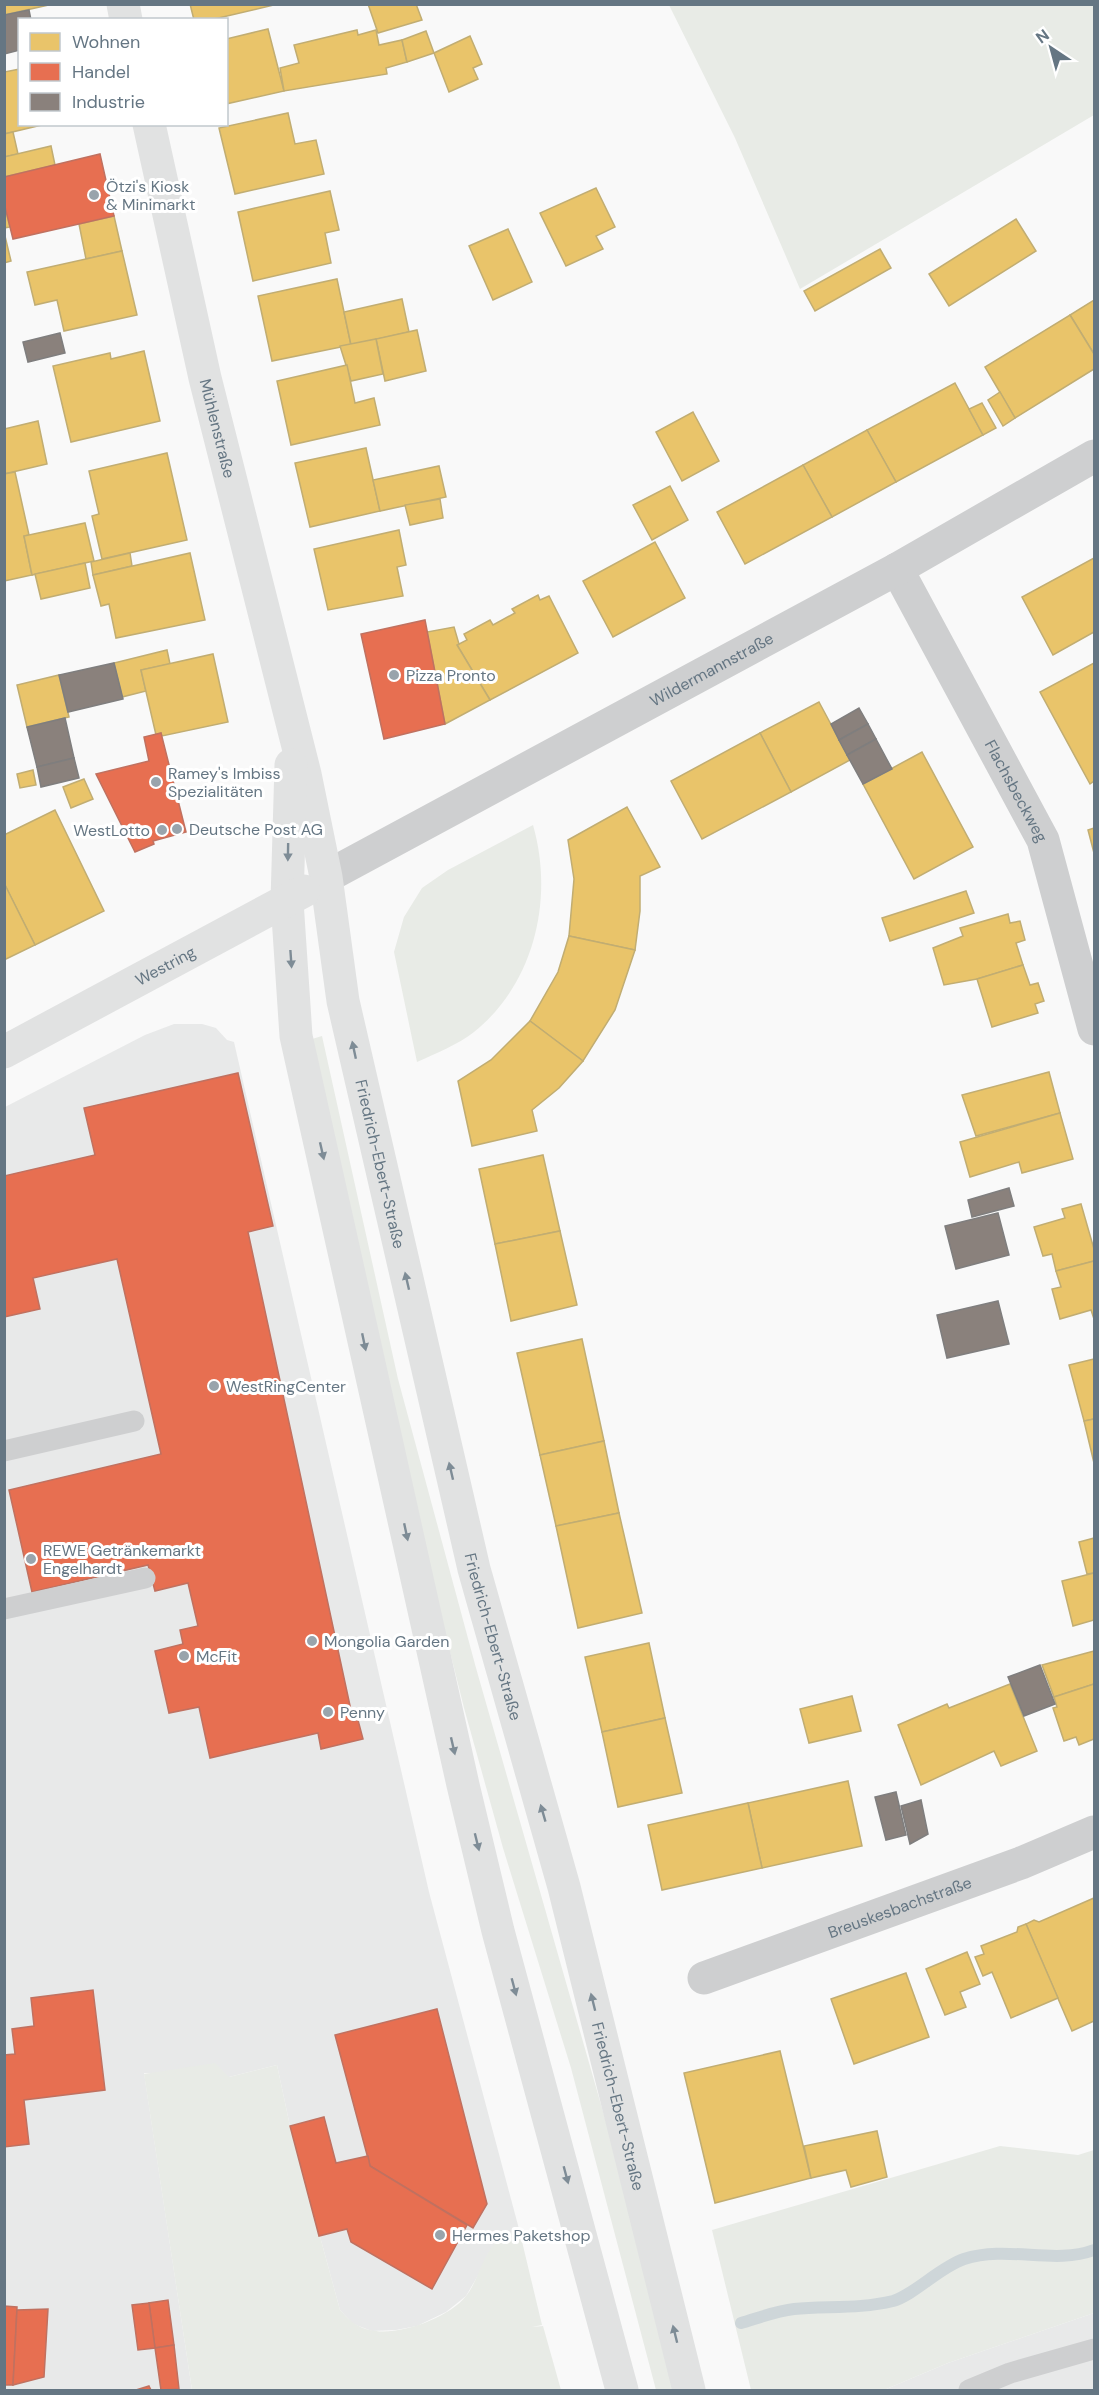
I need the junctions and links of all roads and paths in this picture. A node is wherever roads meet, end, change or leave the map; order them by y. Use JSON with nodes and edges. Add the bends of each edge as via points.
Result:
{"nodes":[{"id":1,"x":149,"y":126,"type":"edge"},
{"id":2,"x":1095,"y":456,"type":"edge"},
{"id":3,"x":897,"y":569,"type":"junction"},
{"id":4,"x":294,"y":730,"type":"junction"},
{"id":5,"x":326,"y":877,"type":"junction"},
{"id":6,"x":287,"y":901,"type":"junction"},
{"id":7,"x":1095,"y":1029,"type":"edge"},
{"id":8,"x":4,"y":1052,"type":"edge"},
{"id":9,"x":134,"y":1421,"type":"dead end"},
{"id":10,"x":4,"y":1451,"type":"edge"},
{"id":11,"x":145,"y":1578,"type":"dead end"},
{"id":12,"x":4,"y":1609,"type":"edge"},
{"id":13,"x":1095,"y":1832,"type":"edge"},
{"id":14,"x":704,"y":1978,"type":"dead end"},
{"id":15,"x":1095,"y":2349,"type":"edge"},
{"id":16,"x":622,"y":2391,"type":"edge"},
{"id":17,"x":689,"y":2391,"type":"edge"},
{"id":18,"x":969,"y":2391,"type":"edge"}],
"edges":[{"from":1,"to":4,"type":"main road","name":"Mühlenstraße","via":[[205,378]]},
{"from":2,"to":3,"type":"street","name":"Wildermannstraße"},
{"from":3,"to":5,"type":"street","name":"Wildermannstraße"},
{"from":3,"to":7,"type":"street","name":"Flachsbeckweg","via":[[1042,840]]},
{"from":4,"to":5,"type":"main road","name":"Mühlenstraße"},
{"from":4,"to":6,"type":"main road","name":"Mühlenstraße","one_way":true},
{"from":5,"to":6,"type":"main road","name":"Westring"},
{"from":17,"to":5,"type":"main road","name":"Friedrich-Ebert-Straße","one_way":true,"via":[[564,1887],[474,1569],[343,1001]]},
{"from":6,"to":8,"type":"main road","name":"Westring"},
{"from":6,"to":16,"type":"main road","one_way":true,"via":[[296,1036],[444,1706],[498,1931]]},
{"from":9,"to":10,"type":"lane"},
{"from":11,"to":12,"type":"lane"},
{"from":13,"to":14,"type":"street","name":"Breuskesbachstraße"},
{"from":15,"to":18,"type":"lane","via":[[1010,2373]]}]}
